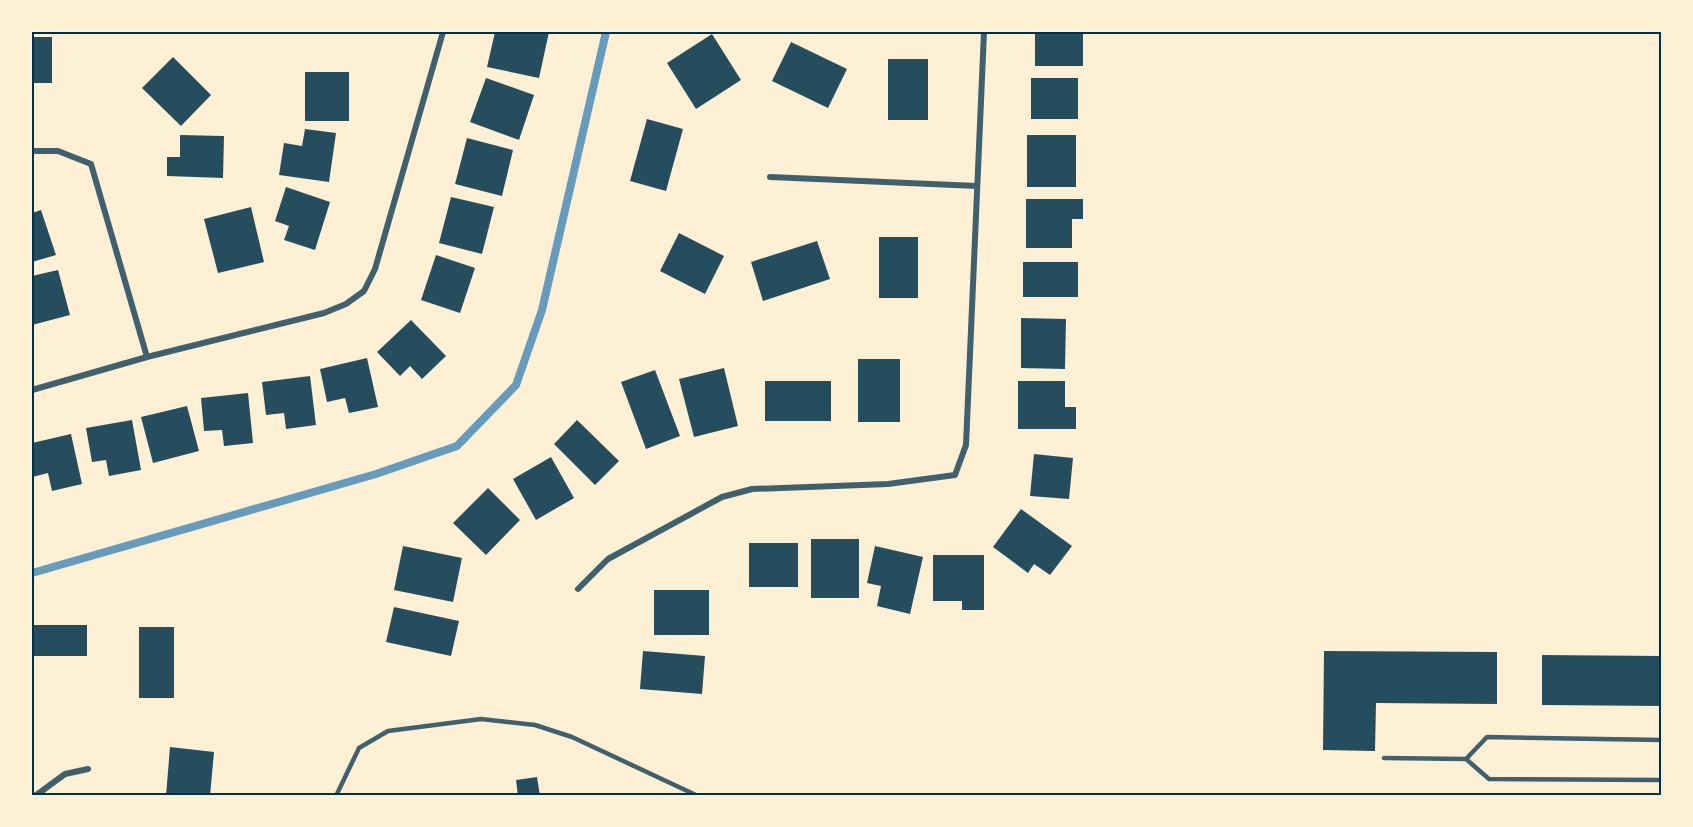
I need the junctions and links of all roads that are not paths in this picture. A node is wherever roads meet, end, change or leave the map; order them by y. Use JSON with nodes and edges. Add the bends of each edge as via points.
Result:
{"nodes":[{"id":1,"x":443,"y":32,"type":"edge"},
{"id":2,"x":984,"y":32,"type":"edge"},
{"id":3,"x":32,"y":151,"type":"edge"},
{"id":4,"x":770,"y":177,"type":"dead end"},
{"id":5,"x":977,"y":186,"type":"junction"},
{"id":6,"x":147,"y":357,"type":"junction"},
{"id":7,"x":32,"y":390,"type":"edge"},
{"id":8,"x":578,"y":590,"type":"dead end"},
{"id":9,"x":1662,"y":740,"type":"edge"},
{"id":10,"x":1384,"y":758,"type":"dead end"},
{"id":11,"x":1467,"y":759,"type":"junction"},
{"id":12,"x":88,"y":769,"type":"dead end"},
{"id":13,"x":1662,"y":780,"type":"edge"},
{"id":14,"x":35,"y":795,"type":"edge"},
{"id":15,"x":336,"y":795,"type":"edge"},
{"id":16,"x":698,"y":795,"type":"edge"}],
"edges":[{"from":1,"to":6,"type":"street","via":[[375,269],[364,291],[324,313]]},
{"from":2,"to":5,"type":"street"},
{"from":3,"to":6,"type":"street","via":[[58,151],[91,164]]},
{"from":4,"to":5,"type":"street"},
{"from":5,"to":8,"type":"street","via":[[966,445],[955,475],[888,484],[752,489],[722,497],[608,559]]},
{"from":6,"to":7,"type":"street"},
{"from":9,"to":11,"type":"lane","via":[[1487,737]]},
{"from":10,"to":11,"type":"lane"},
{"from":11,"to":13,"type":"lane","via":[[1489,779]]},
{"from":12,"to":14,"type":"street","via":[[66,774]]},
{"from":15,"to":16,"type":"lane","via":[[359,748],[388,731],[481,719],[535,725],[562,734]]}]}
